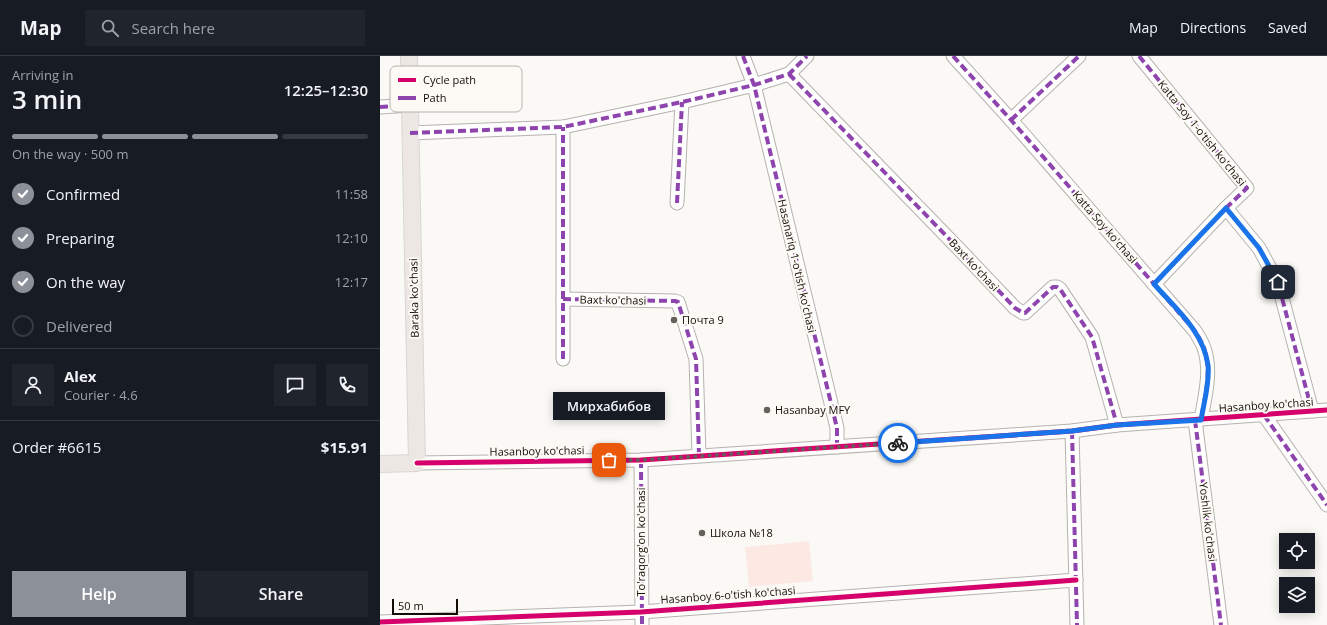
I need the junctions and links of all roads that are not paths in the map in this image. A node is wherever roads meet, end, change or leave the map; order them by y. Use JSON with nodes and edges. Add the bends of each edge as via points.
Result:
{"nodes":[{"id":1,"x":409,"y":56,"type":"edge"},
{"id":2,"x":743,"y":56,"type":"edge"},
{"id":3,"x":807,"y":56,"type":"edge"},
{"id":4,"x":953,"y":56,"type":"edge"},
{"id":5,"x":1079,"y":56,"type":"edge"},
{"id":6,"x":1139,"y":56,"type":"edge"},
{"id":7,"x":409,"y":66,"type":"edge"},
{"id":8,"x":789,"y":74,"type":"junction"},
{"id":9,"x":754,"y":85,"type":"junction"},
{"id":10,"x":682,"y":102,"type":"junction"},
{"id":11,"x":390,"y":106,"type":"edge"},
{"id":12,"x":380,"y":107,"type":"edge"},
{"id":13,"x":410,"y":112,"type":"edge"},
{"id":14,"x":1011,"y":120,"type":"junction"},
{"id":15,"x":563,"y":127,"type":"junction"},
{"id":16,"x":410,"y":133,"type":"junction"},
{"id":17,"x":677,"y":203,"type":"dead end"},
{"id":18,"x":1226,"y":208,"type":"junction"},
{"id":19,"x":1154,"y":284,"type":"junction"},
{"id":20,"x":564,"y":299,"type":"junction"},
{"id":21,"x":563,"y":359,"type":"dead end"},
{"id":22,"x":1327,"y":410,"type":"edge"},
{"id":23,"x":1312,"y":411,"type":"junction"},
{"id":24,"x":1264,"y":415,"type":"junction"},
{"id":25,"x":1198,"y":420,"type":"junction"},
{"id":26,"x":1117,"y":425,"type":"junction"},
{"id":27,"x":1072,"y":431,"type":"junction"},
{"id":28,"x":837,"y":447,"type":"junction"},
{"id":29,"x":699,"y":455,"type":"junction"},
{"id":30,"x":641,"y":460,"type":"junction"},
{"id":31,"x":417,"y":463,"type":"junction"},
{"id":32,"x":380,"y":464,"type":"edge"},
{"id":33,"x":1327,"y":505,"type":"edge"},
{"id":34,"x":1076,"y":580,"type":"junction"},
{"id":35,"x":641,"y":612,"type":"junction"},
{"id":36,"x":380,"y":622,"type":"edge"},
{"id":37,"x":642,"y":625,"type":"edge"},
{"id":38,"x":1077,"y":625,"type":"edge"},
{"id":39,"x":1221,"y":625,"type":"edge"}],
"edges":[{"from":1,"to":7,"type":"main road","name":"Baraka ko'chasi"},
{"from":2,"to":9,"type":"street","name":"Hasanariq 1-o'tish ko'chasi"},
{"from":3,"to":8,"type":"street"},
{"from":4,"to":14,"type":"street","name":"Katta Soy ko'chasi"},
{"from":5,"to":14,"type":"street"},
{"from":6,"to":18,"type":"street","name":"Katta Soy 1-o'tish ko'chasi","via":[[1247,188]]},
{"from":8,"to":9,"type":"street"},
{"from":8,"to":26,"type":"street","name":"Baxt ko'chasi","via":[[1015,308],[1025,313],[1054,287],[1060,289],[1092,337]]},
{"from":9,"to":10,"type":"street"},
{"from":9,"to":28,"type":"street","name":"Hasanariq 1-o'tish ko'chasi","via":[[837,428]]},
{"from":10,"to":15,"type":"street"},
{"from":10,"to":17,"type":"street"},
{"from":11,"to":12,"type":"street"},
{"from":13,"to":16,"type":"main road","name":"Baraka ko'chasi"},
{"from":14,"to":19,"type":"street","name":"Katta Soy ko'chasi"},
{"from":15,"to":16,"type":"street"},
{"from":15,"to":20,"type":"street","name":"Baxt ko'chasi"},
{"from":16,"to":31,"type":"main road","name":"Baraka ko'chasi"},
{"from":18,"to":19,"type":"street","name":"Katta Soy 1-o'tish ko'chasi"},
{"from":18,"to":23,"type":"street","via":[[1259,248],[1278,282]]},
{"from":19,"to":25,"type":"street","name":"Katta Soy ko'chasi","via":[[1195,331],[1204,348],[1208,365],[1207,388]]},
{"from":20,"to":21,"type":"street"},
{"from":20,"to":29,"type":"street","name":"Baxt ko'chasi","via":[[678,302],[696,359]]},
{"from":22,"to":23,"type":"street","name":"Hasanboy ko'chasi"},
{"from":23,"to":24,"type":"street","name":"Hasanboy ko'chasi"},
{"from":24,"to":25,"type":"street","name":"Hasanboy ko'chasi"},
{"from":24,"to":33,"type":"street"},
{"from":25,"to":26,"type":"street","name":"Hasanboy ko'chasi"},
{"from":25,"to":39,"type":"street","name":"Yoshlik ko'chasi"},
{"from":26,"to":27,"type":"street","name":"Hasanboy ko'chasi"},
{"from":27,"to":28,"type":"street","name":"Hasanboy ko'chasi"},
{"from":27,"to":34,"type":"street"},
{"from":28,"to":29,"type":"street","name":"Hasanboy ko'chasi"},
{"from":29,"to":30,"type":"street","name":"Hasanboy ko'chasi"},
{"from":30,"to":31,"type":"street","name":"Hasanboy ko'chasi"},
{"from":30,"to":35,"type":"street","name":"To'raqorg'on ko'chasi"},
{"from":31,"to":32,"type":"main road","name":"Hasanboy ko'chasi"},
{"from":34,"to":35,"type":"street","name":"Hasanboy 6-o'tish ko'chasi"},
{"from":34,"to":38,"type":"street"},
{"from":35,"to":36,"type":"street","name":"Hasanboy 6-o'tish ko'chasi"},
{"from":35,"to":37,"type":"street","name":"To'raqorg'on ko'chasi"}]}
